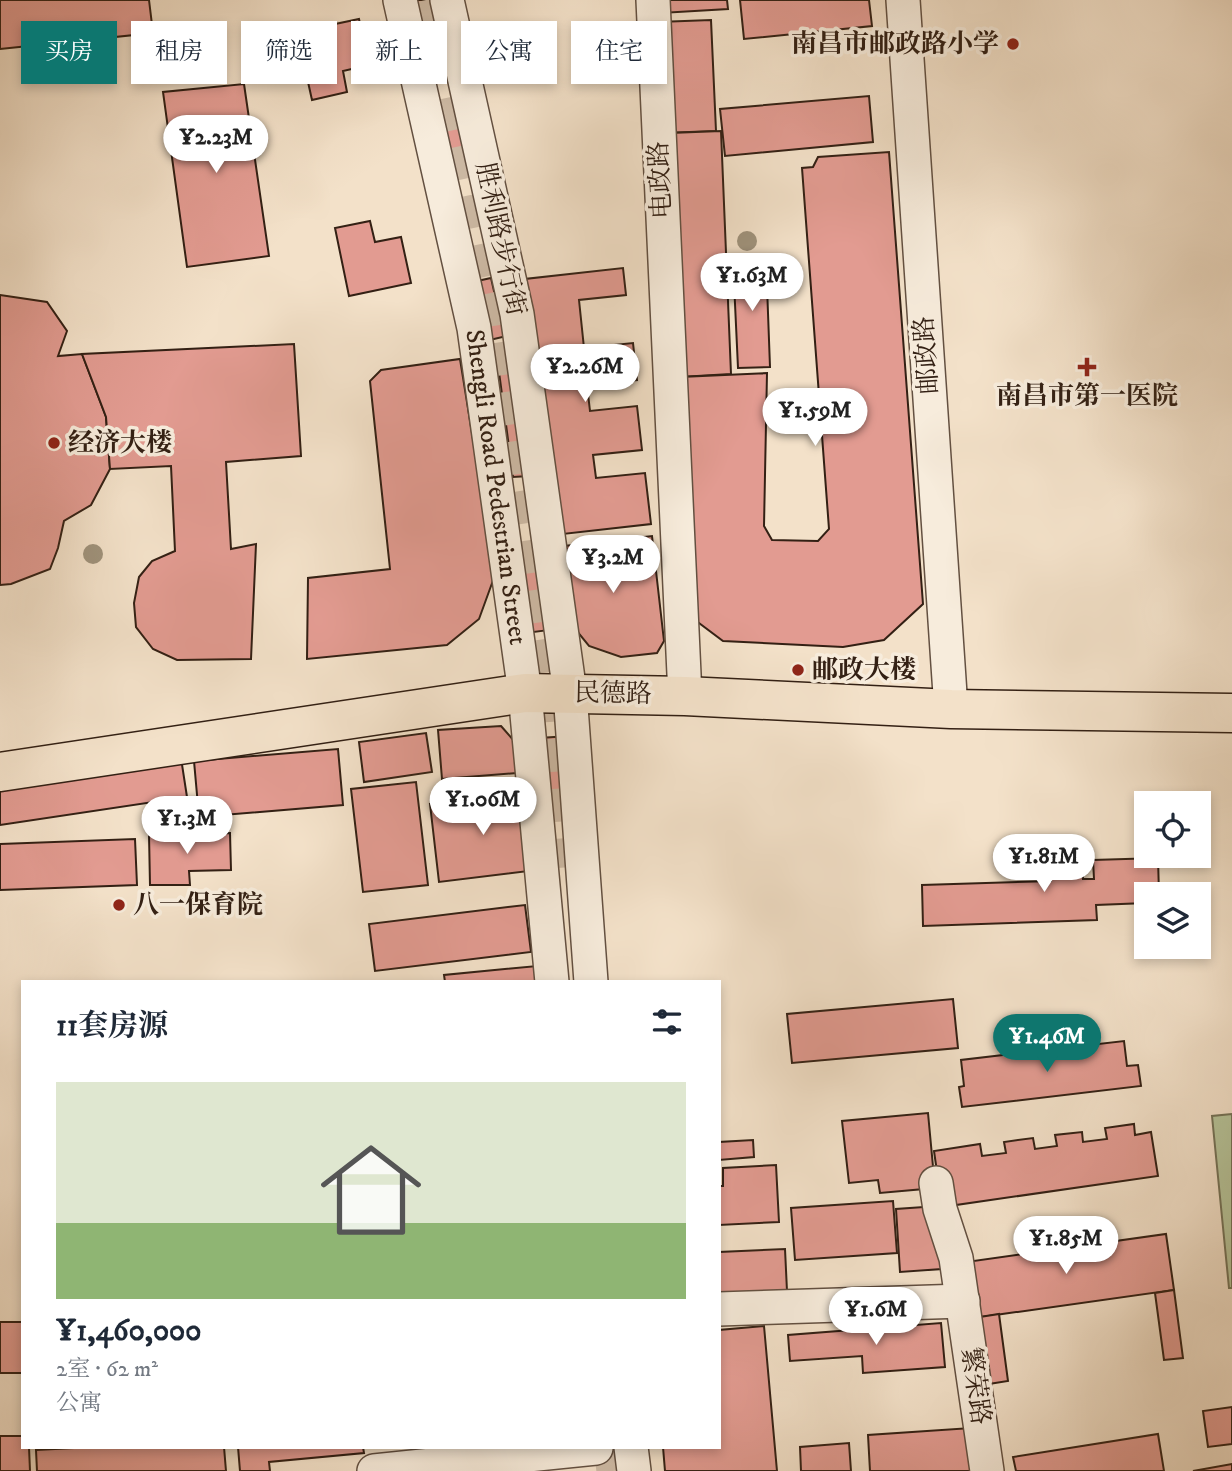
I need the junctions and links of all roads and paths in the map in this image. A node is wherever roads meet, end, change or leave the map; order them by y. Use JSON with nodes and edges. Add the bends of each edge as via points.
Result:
{"nodes":[{"id":1,"x":400,"y":0,"type":"edge"},
{"id":2,"x":447,"y":0,"type":"edge"},
{"id":3,"x":653,"y":0,"type":"edge"},
{"id":4,"x":903,"y":0,"type":"edge"},
{"id":5,"x":526,"y":692,"type":"junction"},
{"id":6,"x":570,"y":693,"type":"junction"},
{"id":7,"x":685,"y":696,"type":"junction"},
{"id":8,"x":951,"y":709,"type":"junction"},
{"id":9,"x":1232,"y":713,"type":"edge"},
{"id":10,"x":0,"y":772,"type":"edge"},
{"id":11,"x":552,"y":980,"type":"edge"},
{"id":12,"x":591,"y":980,"type":"edge"},
{"id":13,"x":936,"y":1182,"type":"dead end"},
{"id":14,"x":963,"y":1301,"type":"junction"},
{"id":15,"x":721,"y":1309,"type":"edge"},
{"id":16,"x":585,"y":1449,"type":"edge"},
{"id":17,"x":595,"y":1449,"type":"edge"},
{"id":18,"x":631,"y":1449,"type":"edge"},
{"id":19,"x":374,"y":1471,"type":"edge"},
{"id":20,"x":597,"y":1471,"type":"edge"},
{"id":21,"x":634,"y":1471,"type":"edge"},
{"id":22,"x":986,"y":1471,"type":"edge"}],
"edges":[{"from":1,"to":5,"type":"street","name":"Shengli Road Pedestrian Street","via":[[474,328]]},
{"from":2,"to":6,"type":"street","name":"胜利路步行街","via":[[517,314]]},
{"from":3,"to":7,"type":"street","name":"电政路"},
{"from":4,"to":8,"type":"street","name":"邮政路"},
{"from":5,"to":6,"type":"main road","name":"民德路"},
{"from":5,"to":10,"type":"main road","name":"民德路"},
{"from":5,"to":11,"type":"street","name":"Shengli Road Pedestrian Street"},
{"from":6,"to":7,"type":"main road","name":"民德路"},
{"from":6,"to":12,"type":"street","name":"胜利路步行街"},
{"from":7,"to":8,"type":"main road","name":"民德路"},
{"from":8,"to":9,"type":"main road","name":"民德路"},
{"from":13,"to":14,"type":"street","name":"繁荣路"},
{"from":14,"to":15,"type":"street"},
{"from":14,"to":22,"type":"street","name":"繁荣路"},
{"from":16,"to":19,"type":"street"},
{"from":17,"to":20,"type":"street"},
{"from":18,"to":21,"type":"street"}]}
